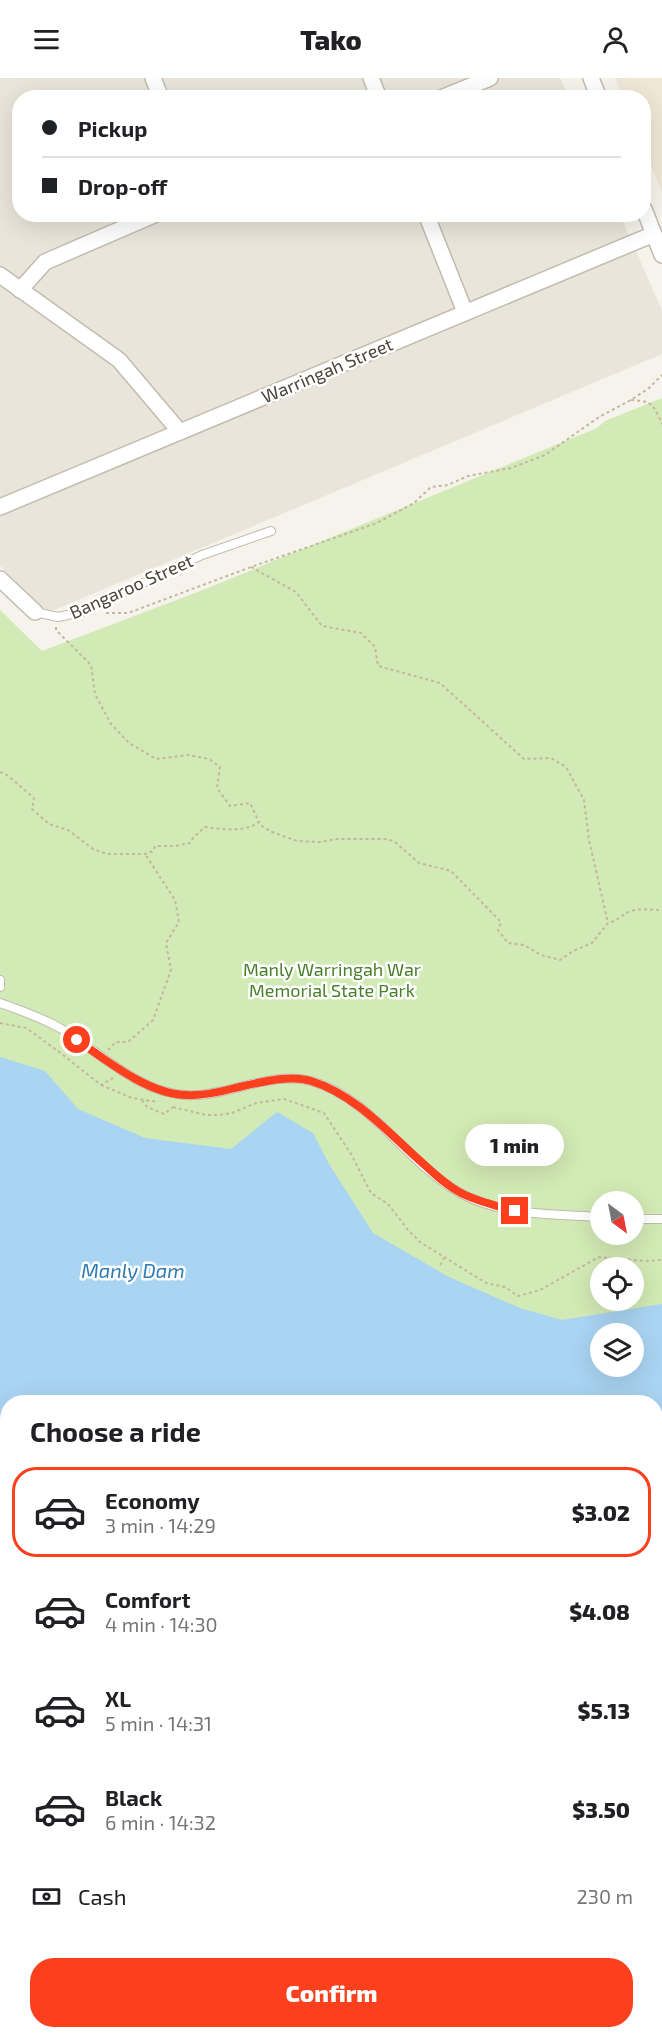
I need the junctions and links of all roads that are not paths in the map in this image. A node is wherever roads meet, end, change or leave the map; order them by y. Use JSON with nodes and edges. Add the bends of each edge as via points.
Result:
{"nodes":[{"id":1,"x":490,"y":78,"type":"edge"},
{"id":2,"x":461,"y":90,"type":"edge"},
{"id":3,"x":138,"y":222,"type":"edge"},
{"id":4,"x":429,"y":222,"type":"edge"},
{"id":5,"x":649,"y":222,"type":"edge"},
{"id":6,"x":654,"y":234,"type":"junction"},
{"id":7,"x":662,"y":255,"type":"edge"},
{"id":8,"x":0,"y":275,"type":"edge"},
{"id":9,"x":20,"y":290,"type":"junction"},
{"id":10,"x":465,"y":312,"type":"junction"},
{"id":11,"x":180,"y":432,"type":"junction"},
{"id":12,"x":0,"y":507,"type":"edge"},
{"id":13,"x":271,"y":531,"type":"dead end"},
{"id":14,"x":0,"y":579,"type":"edge"},
{"id":15,"x":35,"y":612,"type":"joint"},
{"id":16,"x":0,"y":980,"type":"edge"},
{"id":17,"x":0,"y":987,"type":"edge"},
{"id":18,"x":0,"y":1002,"type":"edge"},
{"id":19,"x":590,"y":1216,"type":"edge"},
{"id":20,"x":644,"y":1219,"type":"edge"},
{"id":21,"x":662,"y":1219,"type":"edge"}],
"edges":[{"from":1,"to":2,"type":"street"},
{"from":3,"to":9,"type":"street","via":[[45,262]]},
{"from":4,"to":10,"type":"street"},
{"from":5,"to":6,"type":"street"},
{"from":6,"to":7,"type":"street"},
{"from":6,"to":10,"type":"street","name":"Warringah Street"},
{"from":8,"to":9,"type":"street"},
{"from":9,"to":11,"type":"street","via":[[119,360]]},
{"from":10,"to":11,"type":"street","name":"Warringah Street"},
{"from":11,"to":12,"type":"street","name":"Warringah Street"},
{"from":13,"to":15,"type":"lane","name":"Bangaroo Street","via":[[202,555],[82,612],[58,617]]},
{"from":14,"to":15,"type":"street","name":"Bangaroo Street"},
{"from":16,"to":17,"type":"lane"},
{"from":18,"to":19,"type":"lane","via":[[59,1028],[123,1072],[159,1089],[185,1095],[260,1082],[310,1080],[345,1096],[462,1194],[515,1211]]},
{"from":20,"to":21,"type":"lane"}]}
